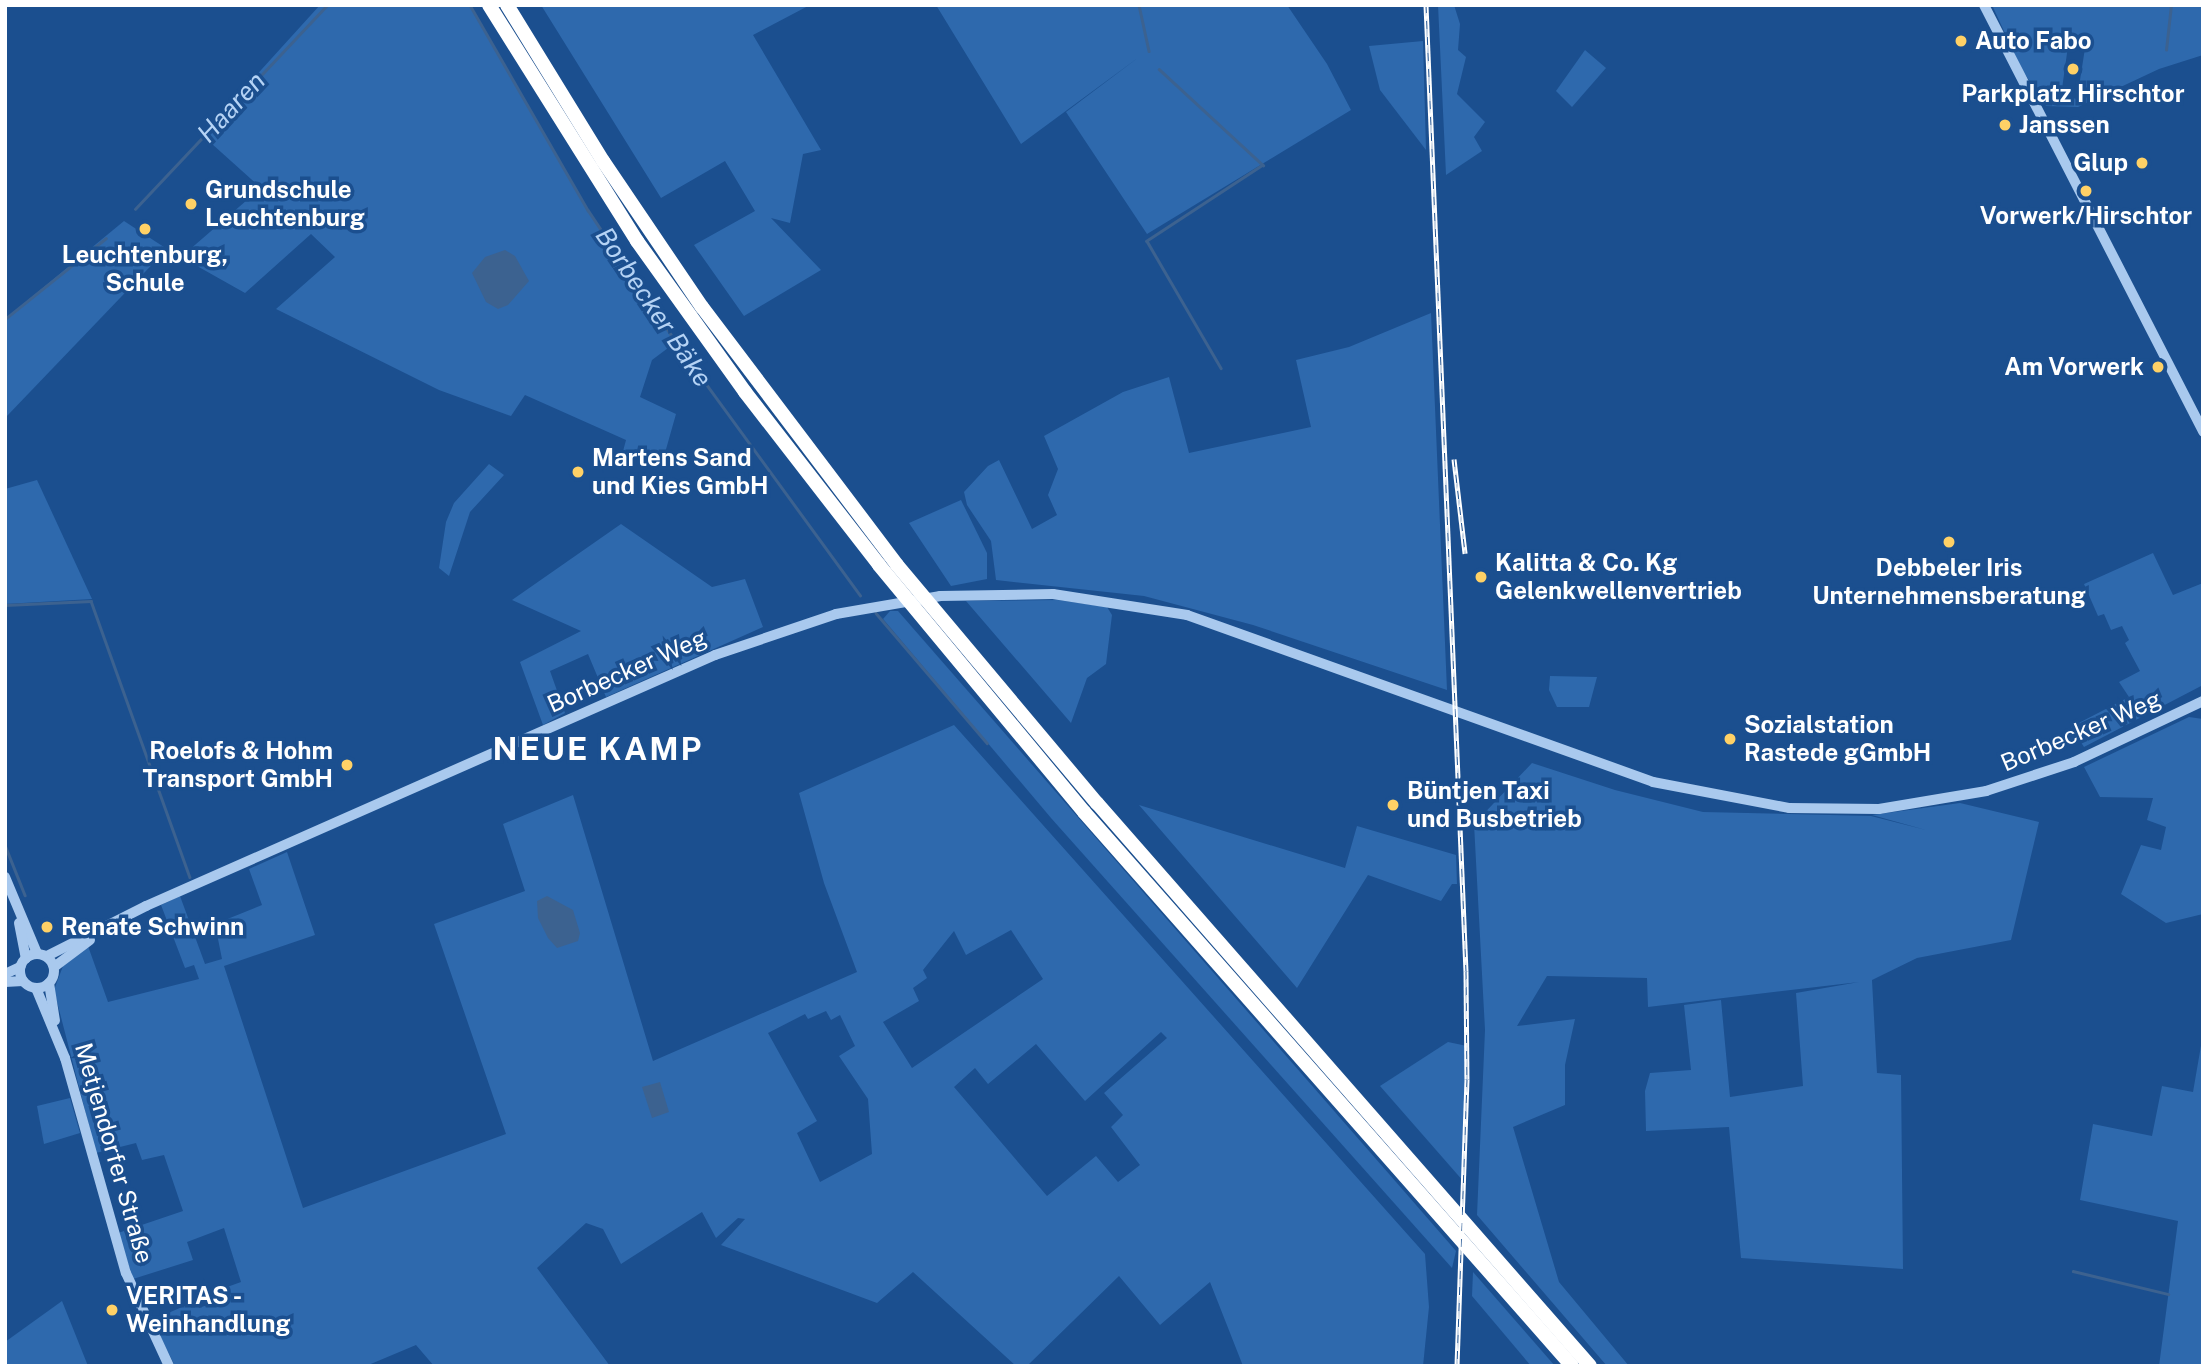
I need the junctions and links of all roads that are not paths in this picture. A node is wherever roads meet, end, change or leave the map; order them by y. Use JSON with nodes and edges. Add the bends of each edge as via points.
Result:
{"nodes":[{"id":1,"x":489,"y":5,"type":"edge"},
{"id":2,"x":507,"y":5,"type":"edge"},
{"id":3,"x":1984,"y":5,"type":"edge"},
{"id":4,"x":2203,"y":432,"type":"edge"},
{"id":5,"x":2203,"y":701,"type":"edge"},
{"id":6,"x":5,"y":877,"type":"edge"},
{"id":7,"x":16,"y":906,"type":"junction"},
{"id":8,"x":112,"y":924,"type":"junction"},
{"id":9,"x":42,"y":955,"type":"junction"},
{"id":10,"x":23,"y":962,"type":"junction"},
{"id":11,"x":54,"y":967,"type":"junction"},
{"id":12,"x":5,"y":974,"type":"edge"},
{"id":13,"x":23,"y":981,"type":"junction"},
{"id":14,"x":5,"y":982,"type":"edge"},
{"id":15,"x":49,"y":983,"type":"junction"},
{"id":16,"x":36,"y":988,"type":"junction"},
{"id":17,"x":55,"y":1027,"type":"junction"},
{"id":18,"x":1429,"y":1192,"type":"junction"},
{"id":19,"x":169,"y":1366,"type":"edge"},
{"id":20,"x":1572,"y":1366,"type":"edge"},
{"id":21,"x":1590,"y":1366,"type":"edge"}],
"edges":[{"from":1,"to":18,"type":"highway","via":[[637,242],[745,392],[879,565],[1093,822]]},
{"from":2,"to":18,"type":"highway","via":[[603,161],[702,307],[897,565]]},
{"from":3,"to":4,"type":"street"},
{"from":5,"to":8,"type":"street","name":"Borbecker Weg","via":[[2074,762],[1959,797],[1828,811],[1723,799],[1618,771],[1219,624],[1118,601],[993,592],[858,608],[715,655]]},
{"from":6,"to":7,"type":"street"},
{"from":7,"to":9,"type":"street"},
{"from":7,"to":10,"type":"street"},
{"from":8,"to":9,"type":"street","name":"Borbecker Weg"},
{"from":8,"to":11,"type":"street","name":"Borbecker Weg"},
{"from":9,"to":10,"type":"street"},
{"from":9,"to":11,"type":"street"},
{"from":10,"to":12,"type":"street"},
{"from":10,"to":13,"type":"street"},
{"from":11,"to":15,"type":"street"},
{"from":13,"to":14,"type":"street"},
{"from":13,"to":16,"type":"street"},
{"from":15,"to":16,"type":"street"},
{"from":15,"to":17,"type":"street","name":"Metjendorfer Straße"},
{"from":16,"to":17,"type":"street","name":"Metjendorfer Straße"},
{"from":17,"to":19,"type":"street","name":"Metjendorfer Straße","via":[[126,1273]]},
{"from":18,"to":20,"type":"highway"},
{"from":18,"to":21,"type":"highway","via":[[1511,1273]]}]}
